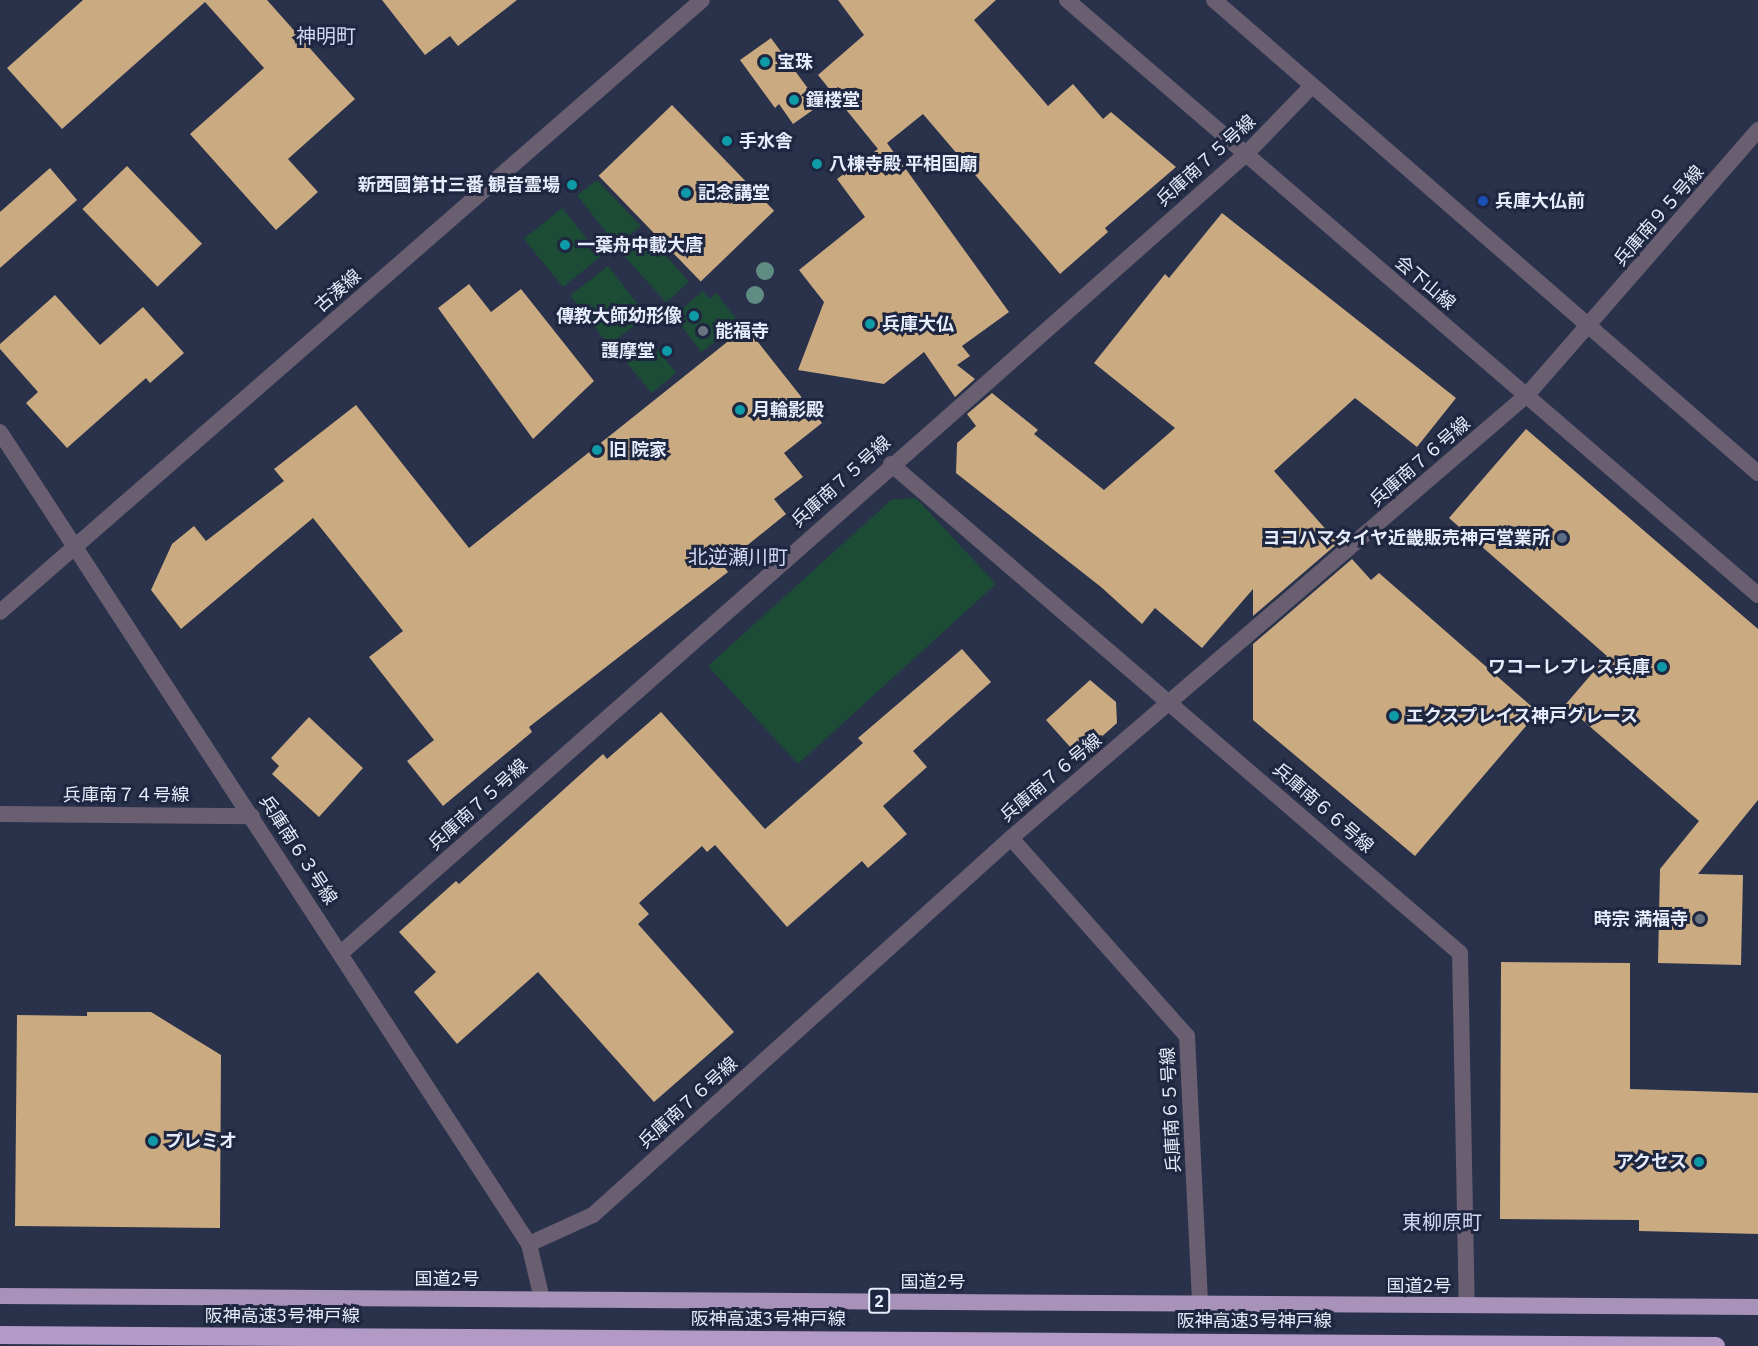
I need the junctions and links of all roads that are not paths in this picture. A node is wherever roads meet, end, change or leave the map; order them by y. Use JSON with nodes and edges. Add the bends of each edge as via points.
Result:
{"nodes":[{"id":1,"x":702,"y":0,"type":"edge"},
{"id":2,"x":1067,"y":0,"type":"edge"},
{"id":3,"x":1214,"y":0,"type":"edge"},
{"id":4,"x":1311,"y":87,"type":"junction"},
{"id":5,"x":1758,"y":130,"type":"edge"},
{"id":6,"x":1245,"y":155,"type":"junction"},
{"id":7,"x":1589,"y":327,"type":"junction"},
{"id":8,"x":1527,"y":395,"type":"junction"},
{"id":9,"x":0,"y":432,"type":"edge"},
{"id":10,"x":891,"y":464,"type":"junction"},
{"id":11,"x":1758,"y":473,"type":"edge"},
{"id":12,"x":76,"y":544,"type":"junction"},
{"id":13,"x":1758,"y":595,"type":"edge"},
{"id":14,"x":0,"y":612,"type":"edge"},
{"id":15,"x":1171,"y":702,"type":"junction"},
{"id":16,"x":0,"y":814,"type":"edge"},
{"id":17,"x":252,"y":816,"type":"junction"},
{"id":18,"x":1011,"y":838,"type":"junction"},
{"id":19,"x":341,"y":953,"type":"junction"},
{"id":20,"x":529,"y":1244,"type":"junction"},
{"id":21,"x":0,"y":1296,"type":"edge"},
{"id":22,"x":542,"y":1299,"type":"junction"},
{"id":23,"x":1200,"y":1303,"type":"junction"},
{"id":24,"x":1467,"y":1305,"type":"junction"},
{"id":25,"x":1758,"y":1307,"type":"edge"},
{"id":26,"x":0,"y":1335,"type":"edge"},
{"id":27,"x":1422,"y":1344,"type":"junction"},
{"id":28,"x":1448,"y":1346,"type":"edge"},
{"id":29,"x":1716,"y":1346,"type":"edge"}],
"edges":[{"from":1,"to":12,"type":"street","name":"古湊線"},
{"from":2,"to":6,"type":"street","name":"会下山線"},
{"from":3,"to":4,"type":"street"},
{"from":4,"to":6,"type":"street","name":"兵庫南７５号線"},
{"from":4,"to":7,"type":"street"},
{"from":5,"to":7,"type":"street","name":"兵庫南９５号線"},
{"from":6,"to":8,"type":"street","name":"会下山線"},
{"from":6,"to":10,"type":"street","name":"兵庫南７５号線"},
{"from":7,"to":8,"type":"street","name":"兵庫南７６号線"},
{"from":7,"to":11,"type":"street"},
{"from":8,"to":13,"type":"street","name":"会下山線"},
{"from":8,"to":15,"type":"street","name":"兵庫南７６号線"},
{"from":9,"to":12,"type":"street","name":"兵庫南６３号線"},
{"from":10,"to":15,"type":"street","name":"兵庫南６６号線"},
{"from":10,"to":19,"type":"street","name":"兵庫南７５号線"},
{"from":12,"to":14,"type":"street","name":"古湊線"},
{"from":12,"to":17,"type":"street","name":"兵庫南６３号線"},
{"from":15,"to":18,"type":"street","name":"兵庫南７６号線"},
{"from":15,"to":24,"type":"street","name":"兵庫南６６号線","via":[[1460,953]]},
{"from":16,"to":17,"type":"street","name":"兵庫南７４号線"},
{"from":17,"to":19,"type":"street","name":"兵庫南６３号線"},
{"from":18,"to":20,"type":"street","name":"兵庫南７６号線","via":[[593,1215]]},
{"from":18,"to":23,"type":"street","name":"兵庫南６５号線","via":[[1187,1036]]},
{"from":19,"to":20,"type":"street","name":"兵庫南６３号線"},
{"from":20,"to":22,"type":"street","name":"兵庫南６３号線"},
{"from":21,"to":22,"type":"highway","name":"国道2号","number":"2"},
{"from":22,"to":23,"type":"highway","name":"国道2号","number":"2"},
{"from":23,"to":24,"type":"highway","name":"国道2号","number":"2"},
{"from":24,"to":25,"type":"highway","name":"国道2号","number":"2"},
{"from":26,"to":27,"type":"highway","name":"阪神高速3号神戸線"},
{"from":27,"to":28,"type":"highway"},
{"from":27,"to":29,"type":"highway","name":"阪神高速3号神戸線"}]}
